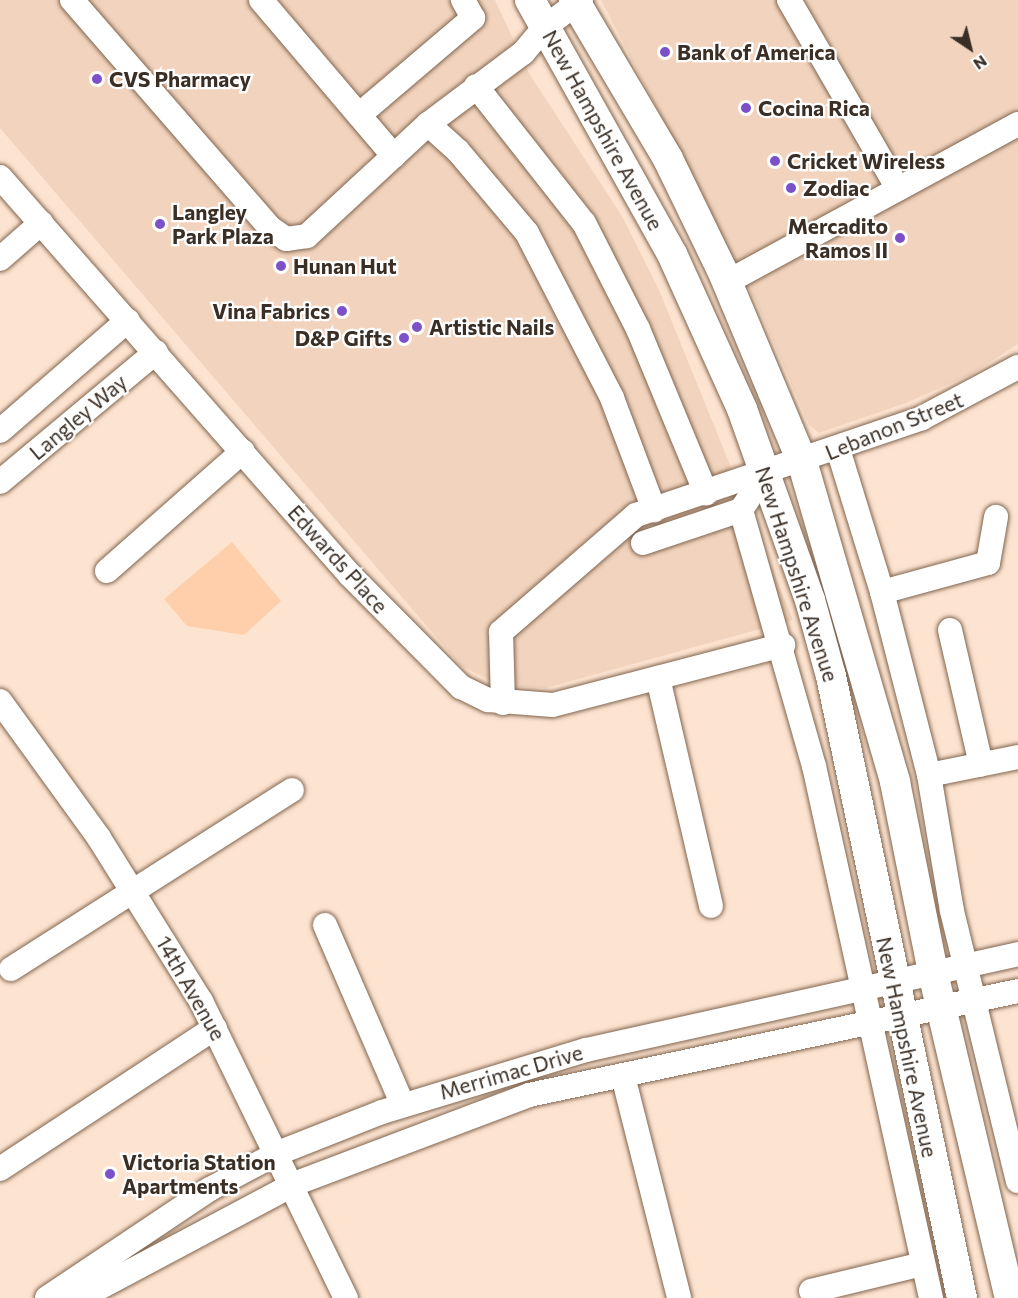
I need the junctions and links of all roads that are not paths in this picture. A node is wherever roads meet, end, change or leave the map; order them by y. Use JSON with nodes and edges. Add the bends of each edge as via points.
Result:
{"nodes":[{"id":1,"x":72,"y":0,"type":"edge"},
{"id":2,"x":261,"y":0,"type":"edge"},
{"id":3,"x":463,"y":0,"type":"edge"},
{"id":4,"x":530,"y":0,"type":"edge"},
{"id":5,"x":789,"y":0,"type":"edge"},
{"id":6,"x":577,"y":1,"type":"edge"},
{"id":7,"x":545,"y":27,"type":"junction"},
{"id":8,"x":476,"y":86,"type":"junction"},
{"id":9,"x":359,"y":115,"type":"junction"},
{"id":10,"x":428,"y":124,"type":"junction"},
{"id":11,"x":1018,"y":124,"type":"edge"},
{"id":12,"x":394,"y":156,"type":"junction"},
{"id":13,"x":0,"y":177,"type":"edge"},
{"id":14,"x":898,"y":189,"type":"junction"},
{"id":15,"x":41,"y":223,"type":"junction"},
{"id":16,"x":0,"y":259,"type":"edge"},
{"id":17,"x":727,"y":282,"type":"junction"},
{"id":18,"x":128,"y":320,"type":"junction"},
{"id":19,"x":156,"y":351,"type":"junction"},
{"id":20,"x":1018,"y":367,"type":"edge"},
{"id":21,"x":0,"y":431,"type":"edge"},
{"id":22,"x":838,"y":449,"type":"junction"},
{"id":23,"x":243,"y":451,"type":"junction"},
{"id":24,"x":802,"y":461,"type":"junction"},
{"id":25,"x":766,"y":474,"type":"junction"},
{"id":26,"x":0,"y":482,"type":"edge"},
{"id":27,"x":706,"y":493,"type":"junction"},
{"id":28,"x":654,"y":510,"type":"junction"},
{"id":29,"x":741,"y":510,"type":"junction"},
{"id":30,"x":996,"y":517,"type":"dead end"},
{"id":31,"x":643,"y":543,"type":"dead end"},
{"id":32,"x":107,"y":571,"type":"dead end"},
{"id":33,"x":882,"y":592,"type":"junction"},
{"id":34,"x":950,"y":630,"type":"dead end"},
{"id":35,"x":783,"y":645,"type":"junction"},
{"id":36,"x":658,"y":678,"type":"junction"},
{"id":37,"x":0,"y":701,"type":"edge"},
{"id":38,"x":503,"y":703,"type":"junction"},
{"id":39,"x":9,"y":730,"type":"edge"},
{"id":40,"x":1018,"y":757,"type":"edge"},
{"id":41,"x":981,"y":764,"type":"junction"},
{"id":42,"x":929,"y":775,"type":"junction"},
{"id":43,"x":292,"y":790,"type":"dead end"},
{"id":44,"x":134,"y":894,"type":"junction"},
{"id":45,"x":711,"y":906,"type":"dead end"},
{"id":46,"x":325,"y":925,"type":"dead end"},
{"id":47,"x":1018,"y":954,"type":"edge"},
{"id":48,"x":966,"y":965,"type":"junction"},
{"id":49,"x":11,"y":969,"type":"dead end"},
{"id":50,"x":933,"y":973,"type":"junction"},
{"id":51,"x":879,"y":985,"type":"junction"},
{"id":52,"x":1018,"y":991,"type":"edge"},
{"id":53,"x":976,"y":1000,"type":"junction"},
{"id":54,"x":942,"y":1008,"type":"junction"},
{"id":55,"x":901,"y":1020,"type":"junction"},
{"id":56,"x":872,"y":1026,"type":"junction"},
{"id":57,"x":216,"y":1028,"type":"junction"},
{"id":58,"x":623,"y":1076,"type":"junction"},
{"id":59,"x":403,"y":1105,"type":"junction"},
{"id":60,"x":278,"y":1154,"type":"junction"},
{"id":61,"x":0,"y":1168,"type":"edge"},
{"id":62,"x":1018,"y":1181,"type":"edge"},
{"id":63,"x":294,"y":1184,"type":"junction"},
{"id":64,"x":924,"y":1264,"type":"junction"},
{"id":65,"x":810,"y":1291,"type":"dead end"},
{"id":66,"x":47,"y":1298,"type":"edge"},
{"id":67,"x":80,"y":1298,"type":"edge"},
{"id":68,"x":346,"y":1298,"type":"edge"},
{"id":69,"x":679,"y":1298,"type":"edge"},
{"id":70,"x":931,"y":1298,"type":"edge"},
{"id":71,"x":962,"y":1298,"type":"edge"},
{"id":72,"x":1010,"y":1298,"type":"edge"}],
"edges":[{"from":1,"to":12,"type":"street","via":[[269,227],[286,239],[307,236]]},
{"from":2,"to":9,"type":"street"},
{"from":3,"to":9,"type":"street","via":[[473,18]]},
{"from":4,"to":7,"type":"main road","name":"New Hampshire Avenue"},
{"from":5,"to":14,"type":"street"},
{"from":6,"to":7,"type":"street"},
{"from":6,"to":17,"type":"main road","name":"New Hampshire Avenue","via":[[668,159]]},
{"from":7,"to":8,"type":"street","via":[[523,53]]},
{"from":7,"to":25,"type":"main road","name":"New Hampshire Avenue","via":[[672,254]]},
{"from":8,"to":10,"type":"street"},
{"from":8,"to":27,"type":"street","via":[[584,223],[638,329]]},
{"from":9,"to":12,"type":"street"},
{"from":10,"to":12,"type":"street"},
{"from":10,"to":28,"type":"street","via":[[458,151],[527,234],[612,398]]},
{"from":11,"to":14,"type":"street"},
{"from":13,"to":15,"type":"street","name":"Edwards Place"},
{"from":14,"to":17,"type":"street"},
{"from":15,"to":16,"type":"street"},
{"from":15,"to":18,"type":"street","name":"Edwards Place"},
{"from":17,"to":24,"type":"main road","name":"New Hampshire Avenue"},
{"from":18,"to":19,"type":"street","name":"Edwards Place"},
{"from":18,"to":21,"type":"street","name":"Langley Way"},
{"from":19,"to":23,"type":"street","name":"Edwards Place"},
{"from":19,"to":26,"type":"street","name":"Langley Way"},
{"from":20,"to":22,"type":"street","name":"Lebanon Street","via":[[954,404]]},
{"from":22,"to":24,"type":"street","name":"Lebanon Street"},
{"from":22,"to":33,"type":"street"},
{"from":23,"to":32,"type":"street"},
{"from":23,"to":38,"type":"street","name":"Edwards Place","via":[[445,676],[475,695]]},
{"from":24,"to":25,"type":"street","name":"Lebanon Street"},
{"from":24,"to":50,"type":"main road","name":"New Hampshire Avenue","via":[[895,782]]},
{"from":25,"to":27,"type":"street","name":"Lebanon Street"},
{"from":25,"to":29,"type":"street"},
{"from":25,"to":51,"type":"main road","name":"New Hampshire Avenue","via":[[831,676]]},
{"from":27,"to":28,"type":"street","name":"Lebanon Street"},
{"from":28,"to":38,"type":"street","name":"Lebanon Street","via":[[636,515],[501,632]]},
{"from":29,"to":31,"type":"street"},
{"from":29,"to":35,"type":"street"},
{"from":30,"to":33,"type":"street","via":[[988,562]]},
{"from":33,"to":42,"type":"street"},
{"from":34,"to":41,"type":"street"},
{"from":35,"to":36,"type":"street","name":"Edwards Place"},
{"from":35,"to":51,"type":"street"},
{"from":36,"to":38,"type":"street","name":"Edwards Place","via":[[553,705]]},
{"from":36,"to":45,"type":"street"},
{"from":37,"to":39,"type":"street","name":"14th Avenue"},
{"from":39,"to":44,"type":"street","name":"14th Avenue"},
{"from":40,"to":41,"type":"street"},
{"from":41,"to":42,"type":"street"},
{"from":42,"to":48,"type":"street"},
{"from":43,"to":44,"type":"street"},
{"from":44,"to":49,"type":"street"},
{"from":44,"to":57,"type":"street","name":"14th Avenue"},
{"from":46,"to":59,"type":"street"},
{"from":47,"to":48,"type":"street","name":"Merrimac Drive"},
{"from":48,"to":50,"type":"street","name":"Merrimac Drive"},
{"from":48,"to":53,"type":"street"},
{"from":50,"to":51,"type":"street","name":"Merrimac Drive"},
{"from":50,"to":54,"type":"main road","name":"New Hampshire Avenue"},
{"from":51,"to":55,"type":"main road","name":"New Hampshire Avenue"},
{"from":51,"to":56,"type":"street"},
{"from":51,"to":59,"type":"street","name":"Merrimac Drive","via":[[534,1063]]},
{"from":52,"to":53,"type":"street","name":"Merrimac Drive"},
{"from":53,"to":54,"type":"street","name":"Merrimac Drive"},
{"from":53,"to":62,"type":"street"},
{"from":54,"to":55,"type":"street","name":"Merrimac Drive"},
{"from":54,"to":72,"type":"main road","name":"New Hampshire Avenue"},
{"from":55,"to":56,"type":"street","name":"Merrimac Drive"},
{"from":55,"to":71,"type":"main road","name":"New Hampshire Avenue"},
{"from":56,"to":58,"type":"street","name":"Merrimac Drive"},
{"from":56,"to":64,"type":"street"},
{"from":57,"to":60,"type":"street","name":"14th Avenue"},
{"from":57,"to":61,"type":"street"},
{"from":58,"to":63,"type":"street","name":"Merrimac Drive","via":[[529,1095]]},
{"from":58,"to":69,"type":"street"},
{"from":59,"to":60,"type":"street","name":"Merrimac Drive"},
{"from":60,"to":63,"type":"street","name":"14th Avenue"},
{"from":60,"to":66,"type":"street","name":"Merrimac Drive","via":[[210,1189]]},
{"from":63,"to":67,"type":"street","name":"Merrimac Drive"},
{"from":63,"to":68,"type":"street","name":"14th Avenue"},
{"from":64,"to":65,"type":"street"},
{"from":64,"to":70,"type":"street"}]}
